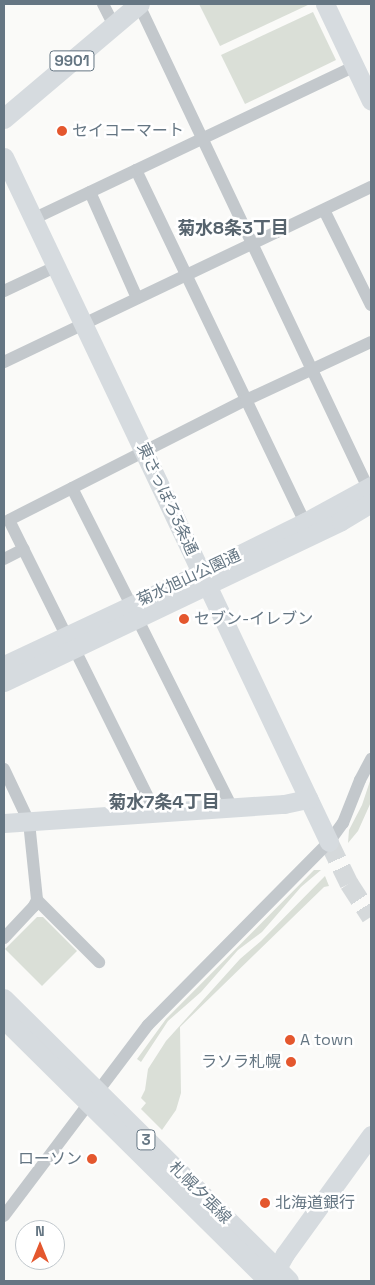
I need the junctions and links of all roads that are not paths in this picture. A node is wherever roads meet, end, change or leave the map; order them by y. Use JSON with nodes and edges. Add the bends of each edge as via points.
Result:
{"nodes":[{"id":1,"x":103,"y":4,"type":"edge"},
{"id":2,"x":139,"y":4,"type":"edge"},
{"id":3,"x":325,"y":4,"type":"edge"},
{"id":4,"x":114,"y":26,"type":"junction"},
{"id":5,"x":354,"y":66,"type":"junction"},
{"id":6,"x":371,"y":102,"type":"edge"},
{"id":7,"x":4,"y":119,"type":"edge"},
{"id":8,"x":202,"y":139,"type":"junction"},
{"id":9,"x":4,"y":157,"type":"edge"},
{"id":10,"x":136,"y":170,"type":"junction"},
{"id":11,"x":371,"y":187,"type":"edge"},
{"id":12,"x":90,"y":192,"type":"junction"},
{"id":13,"x":324,"y":210,"type":"junction"},
{"id":14,"x":33,"y":219,"type":"junction"},
{"id":15,"x":252,"y":244,"type":"junction"},
{"id":16,"x":56,"y":267,"type":"junction"},
{"id":17,"x":186,"y":275,"type":"junction"},
{"id":18,"x":4,"y":291,"type":"edge"},
{"id":19,"x":137,"y":298,"type":"junction"},
{"id":20,"x":371,"y":306,"type":"edge"},
{"id":21,"x":83,"y":324,"type":"junction"},
{"id":22,"x":371,"y":342,"type":"edge"},
{"id":23,"x":4,"y":362,"type":"edge"},
{"id":24,"x":311,"y":370,"type":"junction"},
{"id":25,"x":246,"y":400,"type":"junction"},
{"id":26,"x":144,"y":451,"type":"junction"},
{"id":27,"x":72,"y":488,"type":"junction"},
{"id":28,"x":370,"y":492,"type":"edge"},
{"id":29,"x":6,"y":514,"type":"edge"},
{"id":30,"x":305,"y":522,"type":"junction"},
{"id":31,"x":24,"y":550,"type":"junction"},
{"id":32,"x":4,"y":559,"type":"edge"},
{"id":33,"x":204,"y":579,"type":"junction"},
{"id":34,"x":134,"y":612,"type":"junction"},
{"id":35,"x":70,"y":642,"type":"junction"},
{"id":36,"x":4,"y":665,"type":"edge"},
{"id":37,"x":4,"y":682,"type":"edge"},
{"id":38,"x":371,"y":759,"type":"edge"},
{"id":39,"x":4,"y":769,"type":"edge"},
{"id":40,"x":308,"y":799,"type":"junction"},
{"id":41,"x":232,"y":808,"type":"junction"},
{"id":42,"x":156,"y":813,"type":"junction"},
{"id":43,"x":29,"y":822,"type":"junction"},
{"id":44,"x":4,"y":823,"type":"edge"},
{"id":45,"x":328,"y":842,"type":"junction"},
{"id":46,"x":37,"y":900,"type":"junction"},
{"id":47,"x":4,"y":938,"type":"edge"},
{"id":48,"x":99,"y":962,"type":"dead end"},
{"id":49,"x":4,"y":999,"type":"edge"},
{"id":50,"x":4,"y":1020,"type":"edge"},
{"id":51,"x":93,"y":1097,"type":"junction"},
{"id":52,"x":371,"y":1135,"type":"edge"},
{"id":53,"x":4,"y":1216,"type":"edge"},
{"id":54,"x":276,"y":1278,"type":"edge"}],
"edges":[{"from":1,"to":4,"type":"street"},
{"from":2,"to":4,"type":"main road","number":"9901"},
{"from":2,"to":8,"type":"street"},
{"from":3,"to":5,"type":"street"},
{"from":4,"to":7,"type":"main road","number":"9901"},
{"from":5,"to":6,"type":"street"},
{"from":5,"to":8,"type":"street"},
{"from":8,"to":10,"type":"street"},
{"from":8,"to":15,"type":"street"},
{"from":9,"to":14,"type":"street","name":"東さっぽろ3条通"},
{"from":10,"to":12,"type":"street"},
{"from":10,"to":17,"type":"street"},
{"from":11,"to":13,"type":"street"},
{"from":12,"to":14,"type":"street"},
{"from":12,"to":19,"type":"street"},
{"from":13,"to":15,"type":"street"},
{"from":13,"to":20,"type":"street"},
{"from":14,"to":16,"type":"street","name":"東さっぽろ3条通"},
{"from":15,"to":17,"type":"street"},
{"from":15,"to":24,"type":"street"},
{"from":16,"to":18,"type":"street"},
{"from":16,"to":21,"type":"street","name":"東さっぽろ3条通"},
{"from":17,"to":19,"type":"street"},
{"from":17,"to":25,"type":"street"},
{"from":19,"to":21,"type":"street"},
{"from":21,"to":23,"type":"street"},
{"from":21,"to":26,"type":"street","name":"東さっぽろ3条通"},
{"from":22,"to":24,"type":"street"},
{"from":24,"to":25,"type":"street"},
{"from":24,"to":28,"type":"street"},
{"from":25,"to":26,"type":"street"},
{"from":25,"to":30,"type":"street"},
{"from":26,"to":27,"type":"street"},
{"from":26,"to":33,"type":"street","name":"東さっぽろ3条通"},
{"from":27,"to":29,"type":"street"},
{"from":27,"to":34,"type":"street"},
{"from":28,"to":30,"type":"street","name":"菊水旭山公園通"},
{"from":28,"to":33,"type":"street","name":"菊水旭山公園通","via":[[341,521]]},
{"from":29,"to":31,"type":"street"},
{"from":30,"to":33,"type":"street","name":"菊水旭山公園通"},
{"from":31,"to":32,"type":"street"},
{"from":31,"to":35,"type":"street"},
{"from":33,"to":34,"type":"street","name":"菊水旭山公園通"},
{"from":33,"to":40,"type":"street","name":"東さっぽろ3条通"},
{"from":34,"to":35,"type":"street","name":"菊水旭山公園通"},
{"from":34,"to":41,"type":"street"},
{"from":35,"to":36,"type":"street","name":"菊水旭山公園通"},
{"from":35,"to":37,"type":"street","name":"菊水旭山公園通"},
{"from":35,"to":42,"type":"street"},
{"from":38,"to":45,"type":"street","via":[[344,823]]},
{"from":39,"to":43,"type":"street"},
{"from":40,"to":41,"type":"street"},
{"from":40,"to":45,"type":"street","name":"東さっぽろ3条通"},
{"from":41,"to":42,"type":"street"},
{"from":42,"to":43,"type":"street"},
{"from":43,"to":44,"type":"street"},
{"from":43,"to":46,"type":"street"},
{"from":45,"to":51,"type":"street","via":[[148,1025]]},
{"from":46,"to":47,"type":"street"},
{"from":46,"to":48,"type":"street"},
{"from":49,"to":51,"type":"main road","name":"札幌夕張線","number":"3"},
{"from":50,"to":51,"type":"main road","name":"札幌夕張線","number":"3"},
{"from":51,"to":53,"type":"street"},
{"from":51,"to":54,"type":"main road","name":"札幌夕張線","number":"3"},
{"from":52,"to":54,"type":"street"}]}
